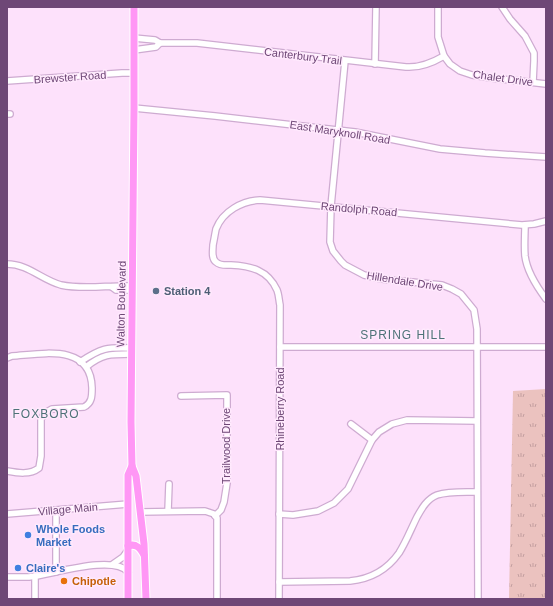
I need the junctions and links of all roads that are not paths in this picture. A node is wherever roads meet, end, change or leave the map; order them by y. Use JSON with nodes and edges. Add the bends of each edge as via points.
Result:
{"nodes":[{"id":1,"x":134,"y":7,"type":"edge"},
{"id":2,"x":376,"y":7,"type":"edge"},
{"id":3,"x":438,"y":7,"type":"edge"},
{"id":4,"x":502,"y":7,"type":"edge"},
{"id":5,"x":134,"y":38,"type":"junction"},
{"id":6,"x":160,"y":43,"type":"junction"},
{"id":7,"x":134,"y":50,"type":"junction"},
{"id":8,"x":444,"y":56,"type":"junction"},
{"id":9,"x":345,"y":61,"type":"junction"},
{"id":10,"x":375,"y":64,"type":"junction"},
{"id":11,"x":134,"y":73,"type":"junction"},
{"id":12,"x":7,"y":81,"type":"edge"},
{"id":13,"x":533,"y":82,"type":"junction"},
{"id":14,"x":546,"y":84,"type":"edge"},
{"id":15,"x":134,"y":108,"type":"junction"},
{"id":16,"x":338,"y":130,"type":"junction"},
{"id":17,"x":546,"y":157,"type":"edge"},
{"id":18,"x":331,"y":206,"type":"junction"},
{"id":19,"x":546,"y":221,"type":"edge"},
{"id":20,"x":525,"y":225,"type":"junction"},
{"id":21,"x":216,"y":262,"type":"joint"},
{"id":22,"x":7,"y":264,"type":"edge"},
{"id":23,"x":132,"y":288,"type":"junction"},
{"id":24,"x":546,"y":299,"type":"edge"},
{"id":25,"x":280,"y":347,"type":"junction"},
{"id":26,"x":476,"y":347,"type":"junction"},
{"id":27,"x":546,"y":347,"type":"edge"},
{"id":28,"x":131,"y":351,"type":"junction"},
{"id":29,"x":7,"y":358,"type":"edge"},
{"id":30,"x":80,"y":362,"type":"junction"},
{"id":31,"x":86,"y":367,"type":"junction"},
{"id":32,"x":181,"y":396,"type":"dead end"},
{"id":33,"x":477,"y":421,"type":"junction"},
{"id":34,"x":351,"y":424,"type":"dead end"},
{"id":35,"x":372,"y":440,"type":"junction"},
{"id":36,"x":132,"y":466,"type":"junction"},
{"id":37,"x":7,"y":471,"type":"edge"},
{"id":38,"x":169,"y":484,"type":"dead end"},
{"id":39,"x":477,"y":492,"type":"junction"},
{"id":40,"x":139,"y":498,"type":"junction"},
{"id":41,"x":128,"y":500,"type":"junction"},
{"id":42,"x":56,"y":510,"type":"junction"},
{"id":43,"x":140,"y":512,"type":"junction"},
{"id":44,"x":168,"y":512,"type":"junction"},
{"id":45,"x":7,"y":514,"type":"edge"},
{"id":46,"x":279,"y":514,"type":"junction"},
{"id":47,"x":215,"y":516,"type":"junction"},
{"id":48,"x":128,"y":548,"type":"junction"},
{"id":49,"x":145,"y":557,"type":"junction"},
{"id":50,"x":113,"y":564,"type":"junction"},
{"id":51,"x":56,"y":572,"type":"junction"},
{"id":52,"x":128,"y":572,"type":"junction"},
{"id":53,"x":35,"y":576,"type":"junction"},
{"id":54,"x":7,"y":577,"type":"edge"},
{"id":55,"x":279,"y":582,"type":"junction"},
{"id":56,"x":35,"y":599,"type":"edge"},
{"id":57,"x":128,"y":599,"type":"edge"},
{"id":58,"x":146,"y":599,"type":"edge"},
{"id":59,"x":216,"y":599,"type":"edge"},
{"id":60,"x":279,"y":599,"type":"edge"},
{"id":61,"x":478,"y":599,"type":"edge"}],
"edges":[{"from":1,"to":5,"type":"main road","name":"Walton Boulevard"},
{"from":2,"to":10,"type":"street"},
{"from":3,"to":8,"type":"street","name":"Chalet Drive","via":[[438,37]]},
{"from":4,"to":13,"type":"street","via":[[525,36],[534,53]]},
{"from":5,"to":6,"type":"street","name":"Canterbury Trail","via":[[155,40]]},
{"from":5,"to":7,"type":"main road","name":"Walton Boulevard"},
{"from":6,"to":7,"type":"street","name":"Canterbury Trail","via":[[156,47]]},
{"from":6,"to":9,"type":"street","name":"Canterbury Trail","via":[[197,43]]},
{"from":7,"to":11,"type":"main road","name":"Walton Boulevard"},
{"from":8,"to":10,"type":"street","name":"Canterbury Trail","via":[[425,65],[413,67]]},
{"from":8,"to":13,"type":"street","name":"Chalet Drive","via":[[450,64],[466,73]]},
{"from":9,"to":10,"type":"street","name":"Canterbury Trail"},
{"from":9,"to":16,"type":"street","name":"Hillendale Drive"},
{"from":11,"to":12,"type":"street","name":"Brewster Road"},
{"from":11,"to":15,"type":"main road","name":"Walton Boulevard"},
{"from":13,"to":14,"type":"street","name":"Chalet Drive"},
{"from":15,"to":16,"type":"street","name":"East Maryknoll Road"},
{"from":15,"to":23,"type":"main road","name":"Walton Boulevard"},
{"from":16,"to":17,"type":"street","name":"East Maryknoll Road","via":[[440,150]]},
{"from":16,"to":18,"type":"street","name":"Hillendale Drive"},
{"from":18,"to":20,"type":"street","name":"Randolph Road"},
{"from":18,"to":21,"type":"street","name":"Randolph Road","via":[[260,200],[236,207],[223,217],[216,229],[213,257]]},
{"from":18,"to":26,"type":"street","name":"Hillendale Drive","via":[[330,242],[333,251],[345,265],[364,275],[442,285],[461,294],[474,310]]},
{"from":19,"to":20,"type":"street","name":"Randolph Road"},
{"from":20,"to":24,"type":"street","via":[[526,262]]},
{"from":21,"to":25,"type":"street","name":"Rhineberry Road","via":[[254,268],[271,280],[278,291],[280,305]]},
{"from":22,"to":23,"type":"street","via":[[26,267],[60,284],[89,288]]},
{"from":23,"to":28,"type":"main road","name":"Walton Boulevard"},
{"from":25,"to":26,"type":"street"},
{"from":25,"to":46,"type":"street","name":"Rhineberry Road"},
{"from":26,"to":27,"type":"street"},
{"from":26,"to":33,"type":"street","name":"Hillendale Drive"},
{"from":28,"to":30,"type":"street","via":[[113,347],[94,353]]},
{"from":28,"to":31,"type":"street","via":[[105,356]]},
{"from":28,"to":36,"type":"main road","name":"Walton Boulevard"},
{"from":29,"to":30,"type":"street","via":[[60,353],[77,358]]},
{"from":30,"to":31,"type":"street"},
{"from":31,"to":37,"type":"street","via":[[92,384],[91,398],[87,405],[79,408],[52,409],[45,413],[41,424],[39,468],[23,474]]},
{"from":32,"to":47,"type":"street","name":"Trailwood Drive","via":[[227,395],[227,483],[224,502],[220,513]]},
{"from":33,"to":35,"type":"street","via":[[407,420],[386,427]]},
{"from":33,"to":39,"type":"street","name":"Hillendale Drive"},
{"from":34,"to":35,"type":"street"},
{"from":35,"to":46,"type":"street","via":[[348,489],[334,503],[318,511]]},
{"from":36,"to":40,"type":"main road","name":"Walton Boulevard"},
{"from":36,"to":41,"type":"main road","via":[[128,475]]},
{"from":38,"to":44,"type":"street"},
{"from":39,"to":55,"type":"street","via":[[450,493],[430,499],[422,508],[399,552],[387,566],[374,575],[350,581]]},
{"from":39,"to":61,"type":"street","name":"Hillendale Drive"},
{"from":40,"to":41,"type":"main road","via":[[133,495]]},
{"from":40,"to":43,"type":"main road","name":"Walton Boulevard"},
{"from":41,"to":42,"type":"street","name":"Village Main"},
{"from":41,"to":48,"type":"main road"},
{"from":42,"to":45,"type":"street","name":"Village Main"},
{"from":42,"to":51,"type":"street"},
{"from":43,"to":44,"type":"street"},
{"from":43,"to":49,"type":"main road","name":"Walton Boulevard"},
{"from":44,"to":47,"type":"street","via":[[205,511]]},
{"from":46,"to":55,"type":"street","name":"Rhineberry Road"},
{"from":47,"to":59,"type":"street","via":[[218,525]]},
{"from":48,"to":49,"type":"main road","via":[[136,546]]},
{"from":48,"to":50,"type":"street","via":[[123,557]]},
{"from":48,"to":52,"type":"main road"},
{"from":49,"to":58,"type":"main road","name":"Walton Boulevard"},
{"from":50,"to":51,"type":"street"},
{"from":50,"to":52,"type":"street","via":[[122,566]]},
{"from":51,"to":53,"type":"street"},
{"from":52,"to":57,"type":"main road"},
{"from":53,"to":54,"type":"street"},
{"from":53,"to":56,"type":"street"},
{"from":55,"to":60,"type":"street","name":"Rhineberry Road"}]}
